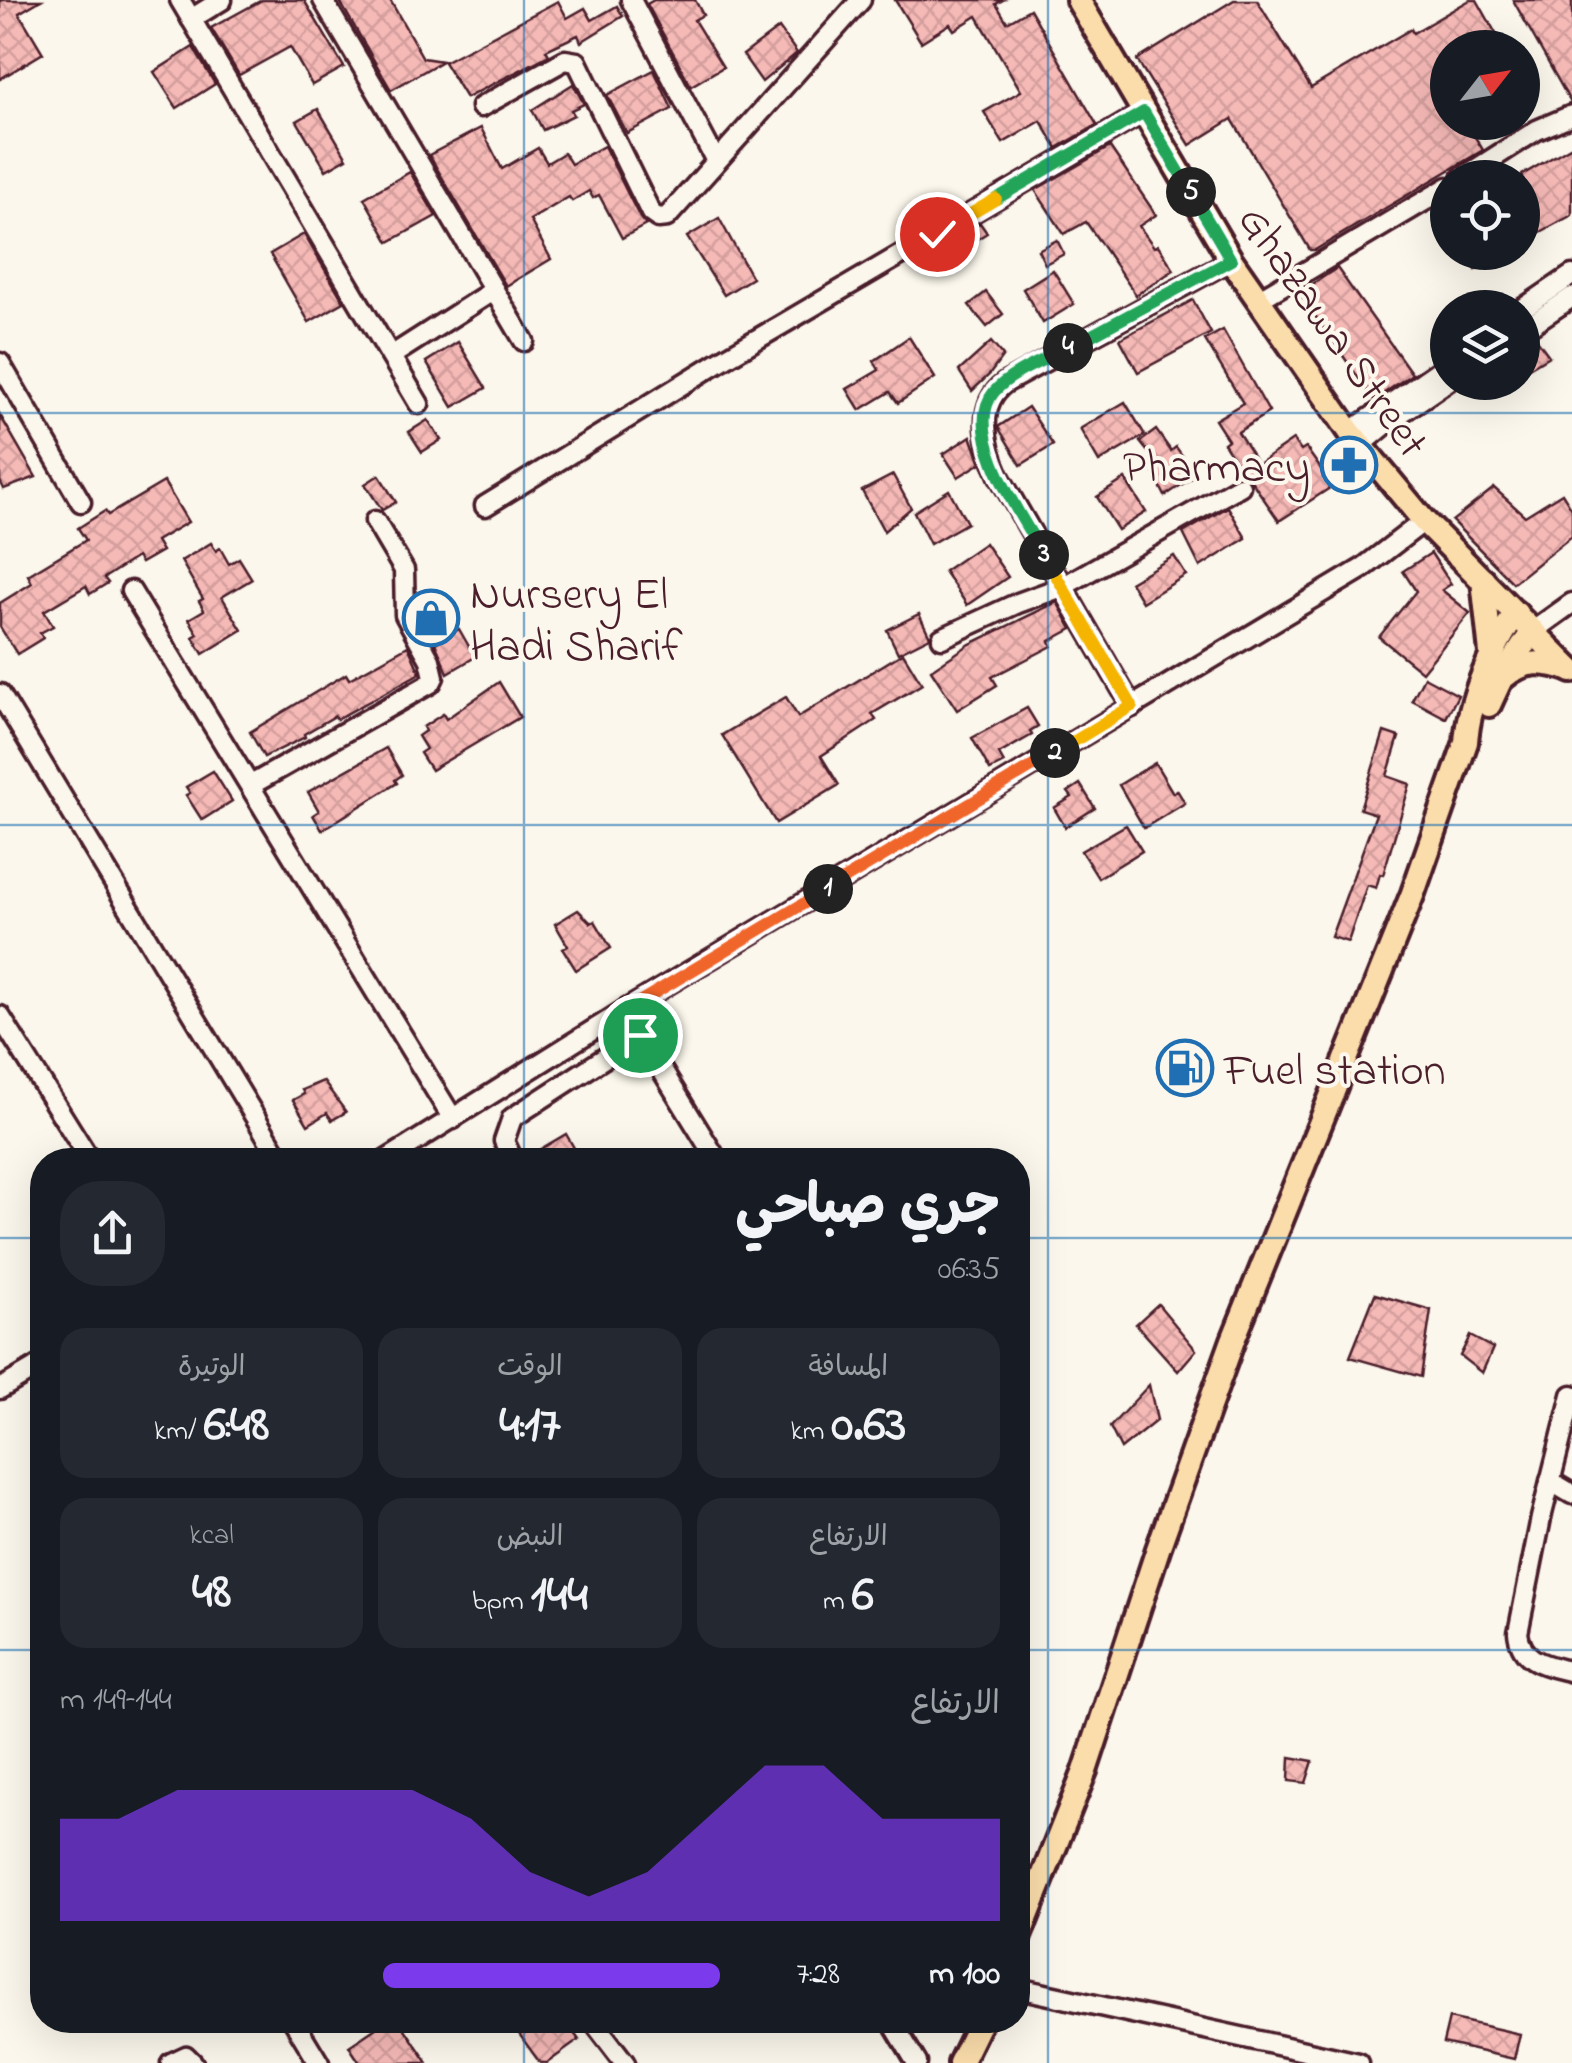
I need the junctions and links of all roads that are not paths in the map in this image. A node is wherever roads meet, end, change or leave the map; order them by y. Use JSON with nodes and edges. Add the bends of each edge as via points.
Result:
{"nodes":[{"id":1,"x":180,"y":0,"type":"edge"},
{"id":2,"x":222,"y":0,"type":"edge"},
{"id":3,"x":323,"y":0,"type":"edge"},
{"id":4,"x":631,"y":0,"type":"edge"},
{"id":5,"x":861,"y":0,"type":"edge"},
{"id":6,"x":1078,"y":0,"type":"edge"},
{"id":7,"x":191,"y":19,"type":"junction"},
{"id":8,"x":481,"y":107,"type":"dead end"},
{"id":9,"x":1144,"y":112,"type":"junction"},
{"id":10,"x":1572,"y":115,"type":"edge"},
{"id":11,"x":1490,"y":160,"type":"edge"},
{"id":12,"x":716,"y":162,"type":"junction"},
{"id":13,"x":1430,"y":198,"type":"edge"},
{"id":14,"x":1231,"y":260,"type":"junction"},
{"id":15,"x":1572,"y":275,"type":"edge"},
{"id":16,"x":494,"y":290,"type":"junction"},
{"id":17,"x":1540,"y":297,"type":"edge"},
{"id":18,"x":1572,"y":297,"type":"edge"},
{"id":19,"x":1258,"y":300,"type":"junction"},
{"id":20,"x":1540,"y":319,"type":"edge"},
{"id":21,"x":524,"y":341,"type":"dead end"},
{"id":22,"x":390,"y":356,"type":"junction"},
{"id":23,"x":0,"y":364,"type":"edge"},
{"id":24,"x":1430,"y":378,"type":"edge"},
{"id":25,"x":1430,"y":394,"type":"edge"},
{"id":26,"x":419,"y":404,"type":"dead end"},
{"id":27,"x":1355,"y":438,"type":"junction"},
{"id":28,"x":1240,"y":486,"type":"dead end"},
{"id":29,"x":82,"y":502,"type":"dead end"},
{"id":30,"x":485,"y":506,"type":"dead end"},
{"id":31,"x":375,"y":521,"type":"dead end"},
{"id":32,"x":1424,"y":521,"type":"junction"},
{"id":33,"x":1483,"y":580,"type":"junction"},
{"id":34,"x":1062,"y":587,"type":"junction"},
{"id":35,"x":131,"y":592,"type":"dead end"},
{"id":36,"x":1572,"y":603,"type":"edge"},
{"id":37,"x":1516,"y":613,"type":"junction"},
{"id":38,"x":1533,"y":631,"type":"junction"},
{"id":39,"x":942,"y":638,"type":"dead end"},
{"id":40,"x":1496,"y":670,"type":"junction"},
{"id":41,"x":1571,"y":670,"type":"edge"},
{"id":42,"x":0,"y":694,"type":"edge"},
{"id":43,"x":1132,"y":706,"type":"junction"},
{"id":44,"x":251,"y":785,"type":"junction"},
{"id":45,"x":626,"y":1010,"type":"junction"},
{"id":46,"x":0,"y":1016,"type":"edge"},
{"id":47,"x":640,"y":1035,"type":"junction"},
{"id":48,"x":453,"y":1119,"type":"junction"},
{"id":49,"x":82,"y":1148,"type":"edge"},
{"id":50,"x":274,"y":1148,"type":"edge"},
{"id":51,"x":406,"y":1148,"type":"edge"},
{"id":52,"x":507,"y":1148,"type":"edge"},
{"id":53,"x":710,"y":1148,"type":"edge"},
{"id":54,"x":30,"y":1371,"type":"edge"},
{"id":55,"x":0,"y":1389,"type":"edge"},
{"id":56,"x":1572,"y":1395,"type":"edge"},
{"id":57,"x":1550,"y":1481,"type":"junction"},
{"id":58,"x":1572,"y":1494,"type":"edge"},
{"id":59,"x":1572,"y":1672,"type":"edge"},
{"id":60,"x":1030,"y":1908,"type":"edge"},
{"id":61,"x":1030,"y":1991,"type":"edge"},
{"id":62,"x":302,"y":2033,"type":"edge"},
{"id":63,"x":602,"y":2033,"type":"edge"},
{"id":64,"x":899,"y":2033,"type":"edge"},
{"id":65,"x":975,"y":2033,"type":"edge"},
{"id":66,"x":171,"y":2063,"type":"edge"},
{"id":67,"x":193,"y":2063,"type":"edge"},
{"id":68,"x":320,"y":2063,"type":"edge"},
{"id":69,"x":624,"y":2063,"type":"edge"},
{"id":70,"x":917,"y":2063,"type":"edge"},
{"id":71,"x":960,"y":2063,"type":"edge"},
{"id":72,"x":1359,"y":2063,"type":"edge"}],
"edges":[{"from":1,"to":7,"type":"street"},
{"from":2,"to":7,"type":"street"},
{"from":3,"to":16,"type":"street"},
{"from":4,"to":12,"type":"street"},
{"from":5,"to":12,"type":"street"},
{"from":6,"to":9,"type":"main road","name":"Ghazawa Street"},
{"from":7,"to":22,"type":"street"},
{"from":8,"to":12,"type":"street","via":[[566,60],[577,62],[658,218],[670,214]]},
{"from":9,"to":14,"type":"main road","name":"Ghazawa Street"},
{"from":9,"to":30,"type":"street"},
{"from":10,"to":11,"type":"street"},
{"from":13,"to":19,"type":"street"},
{"from":14,"to":19,"type":"main road","name":"Ghazawa Street"},
{"from":14,"to":34,"type":"street","via":[[1005,382],[990,398],[992,460]]},
{"from":15,"to":17,"type":"street"},
{"from":16,"to":21,"type":"street"},
{"from":16,"to":22,"type":"street"},
{"from":18,"to":20,"type":"street"},
{"from":19,"to":27,"type":"main road","name":"Ghazawa Street"},
{"from":22,"to":26,"type":"street"},
{"from":23,"to":29,"type":"street"},
{"from":24,"to":27,"type":"street"},
{"from":25,"to":27,"type":"street"},
{"from":27,"to":32,"type":"main road","name":"Ghazawa Street"},
{"from":28,"to":34,"type":"street"},
{"from":31,"to":44,"type":"street","via":[[404,570],[405,614],[434,677]]},
{"from":32,"to":33,"type":"main road","name":"Ghazawa Street"},
{"from":32,"to":43,"type":"street","via":[[1363,568]]},
{"from":33,"to":37,"type":"main road","name":"Ghazawa Street"},
{"from":33,"to":40,"type":"main road"},
{"from":34,"to":39,"type":"street"},
{"from":34,"to":43,"type":"street"},
{"from":35,"to":44,"type":"street"},
{"from":36,"to":38,"type":"street"},
{"from":37,"to":38,"type":"main road","name":"Ghazawa Street"},
{"from":37,"to":40,"type":"main road"},
{"from":38,"to":40,"type":"main road"},
{"from":38,"to":41,"type":"main road","name":"Ghazawa Street"},
{"from":40,"to":41,"type":"main road","via":[[1527,663]]},
{"from":40,"to":60,"type":"main road","via":[[1468,718],[1466,742],[1413,894],[1233,1340],[1085,1771]]},
{"from":42,"to":50,"type":"street"},
{"from":43,"to":45,"type":"street"},
{"from":44,"to":48,"type":"street"},
{"from":45,"to":47,"type":"street"},
{"from":45,"to":48,"type":"street"},
{"from":46,"to":49,"type":"street"},
{"from":47,"to":52,"type":"street","via":[[512,1118]]},
{"from":47,"to":53,"type":"street"},
{"from":48,"to":51,"type":"street"},
{"from":54,"to":55,"type":"street"},
{"from":56,"to":57,"type":"street"},
{"from":57,"to":58,"type":"street"},
{"from":57,"to":59,"type":"street","via":[[1518,1632],[1534,1662]]},
{"from":61,"to":72,"type":"street"},
{"from":62,"to":68,"type":"street"},
{"from":63,"to":69,"type":"street"},
{"from":64,"to":70,"type":"street"},
{"from":65,"to":71,"type":"main road"},
{"from":66,"to":67,"type":"street","via":[[186,2056]]}]}
